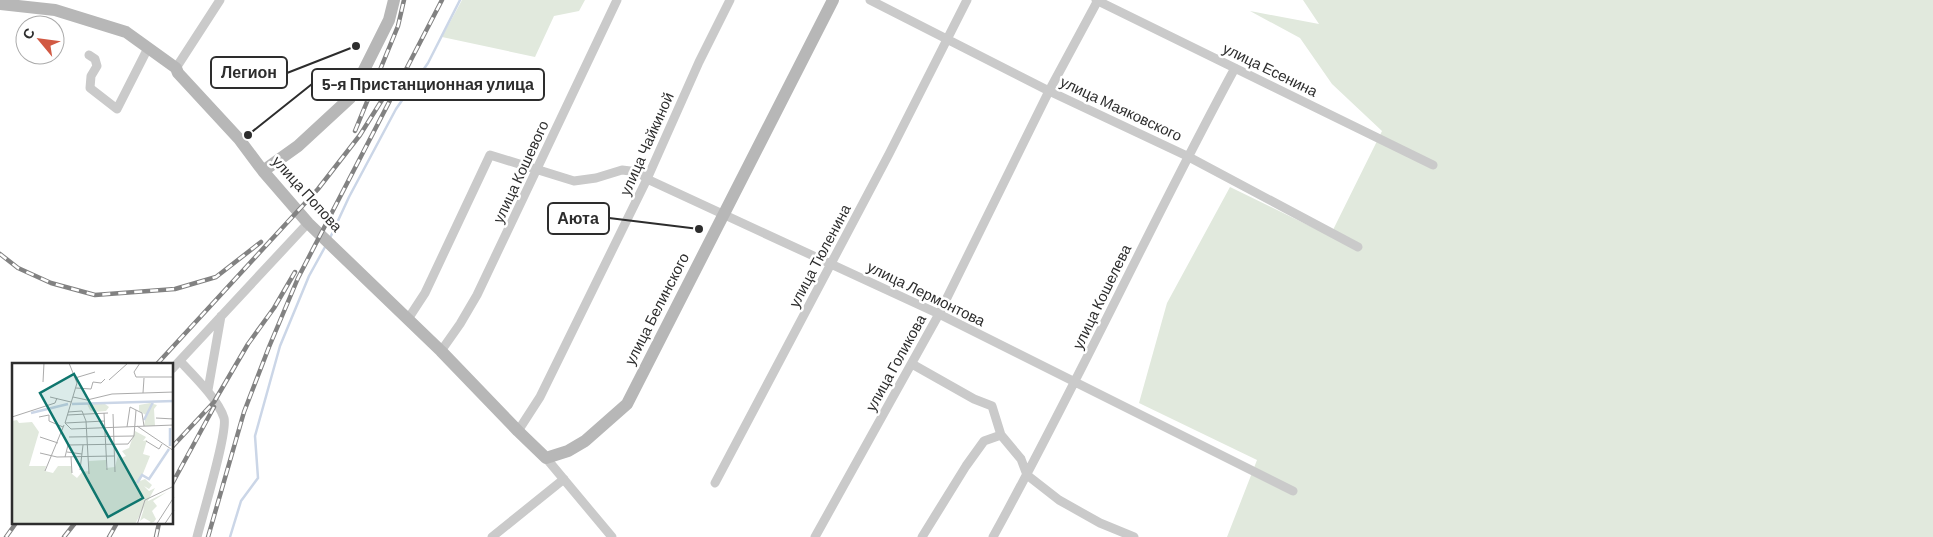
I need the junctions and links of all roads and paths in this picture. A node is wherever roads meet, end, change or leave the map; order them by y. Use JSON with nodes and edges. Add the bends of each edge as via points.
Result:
{"nodes":[{"id":1,"x":220,"y":0,"type":"edge"},
{"id":2,"x":394,"y":0,"type":"edge"},
{"id":3,"x":617,"y":0,"type":"edge"},
{"id":4,"x":730,"y":0,"type":"edge"},
{"id":5,"x":833,"y":0,"type":"edge"},
{"id":6,"x":870,"y":0,"type":"edge"},
{"id":7,"x":967,"y":0,"type":"edge"},
{"id":8,"x":1097,"y":0,"type":"edge"},
{"id":9,"x":0,"y":4,"type":"edge"},
{"id":10,"x":56,"y":5,"type":"edge"},
{"id":11,"x":946,"y":40,"type":"junction"},
{"id":12,"x":148,"y":48,"type":"junction"},
{"id":13,"x":89,"y":55,"type":"dead end"},
{"id":14,"x":176,"y":68,"type":"junction"},
{"id":15,"x":1235,"y":68,"type":"junction"},
{"id":16,"x":1050,"y":91,"type":"junction"},
{"id":17,"x":1187,"y":156,"type":"junction"},
{"id":18,"x":1433,"y":165,"type":"dead end"},
{"id":19,"x":537,"y":169,"type":"junction"},
{"id":20,"x":263,"y":170,"type":"junction"},
{"id":21,"x":647,"y":179,"type":"junction"},
{"id":22,"x":724,"y":216,"type":"junction"},
{"id":23,"x":308,"y":223,"type":"junction"},
{"id":24,"x":1358,"y":247,"type":"dead end"},
{"id":25,"x":831,"y":264,"type":"junction"},
{"id":26,"x":939,"y":314,"type":"junction"},
{"id":27,"x":221,"y":316,"type":"junction"},
{"id":28,"x":408,"y":319,"type":"junction"},
{"id":29,"x":441,"y":351,"type":"junction"},
{"id":30,"x":180,"y":361,"type":"junction"},
{"id":31,"x":912,"y":364,"type":"junction"},
{"id":32,"x":174,"y":367,"type":"edge"},
{"id":33,"x":1074,"y":383,"type":"junction"},
{"id":34,"x":208,"y":390,"type":"junction"},
{"id":35,"x":518,"y":431,"type":"junction"},
{"id":36,"x":1001,"y":435,"type":"junction"},
{"id":37,"x":546,"y":458,"type":"junction"},
{"id":38,"x":1027,"y":474,"type":"junction"},
{"id":39,"x":564,"y":479,"type":"junction"},
{"id":40,"x":715,"y":483,"type":"dead end"},
{"id":41,"x":1293,"y":491,"type":"dead end"},
{"id":42,"x":197,"y":537,"type":"edge"},
{"id":43,"x":492,"y":537,"type":"edge"},
{"id":44,"x":612,"y":537,"type":"edge"},
{"id":45,"x":815,"y":537,"type":"edge"},
{"id":46,"x":922,"y":537,"type":"edge"},
{"id":47,"x":992,"y":537,"type":"edge"},
{"id":48,"x":1134,"y":537,"type":"edge"}],
"edges":[{"from":1,"to":14,"type":"street"},
{"from":2,"to":20,"type":"street","via":[[389,20],[350,98],[298,146]]},
{"from":3,"to":19,"type":"street","name":"улица Кошевого"},
{"from":4,"to":21,"type":"street","name":"улица Чайкиной"},
{"from":5,"to":22,"type":"street","name":"улица Белинского"},
{"from":6,"to":11,"type":"street","name":"улица Маяковского"},
{"from":7,"to":11,"type":"street","name":"улица Тюленина"},
{"from":8,"to":15,"type":"street","name":"улица Есенина"},
{"from":8,"to":16,"type":"street","name":"улица Голикова"},
{"from":9,"to":10,"type":"street","name":"улица Попова"},
{"from":10,"to":12,"type":"street","name":"улица Попова","via":[[126,32]]},
{"from":11,"to":16,"type":"street","name":"улица Маяковского"},
{"from":11,"to":25,"type":"street","name":"улица Тюленина"},
{"from":12,"to":13,"type":"street","via":[[117,109],[90,88],[91,76],[97,66]]},
{"from":12,"to":14,"type":"street","name":"улица Попова"},
{"from":14,"to":20,"type":"street","name":"улица Попова"},
{"from":15,"to":17,"type":"street","name":"улица Кошелева"},
{"from":15,"to":18,"type":"street","name":"улица Есенина"},
{"from":16,"to":17,"type":"street","name":"улица Маяковского"},
{"from":16,"to":26,"type":"street","name":"улица Голикова"},
{"from":17,"to":24,"type":"street","name":"улица Маяковского"},
{"from":17,"to":33,"type":"street","name":"улица Кошелева"},
{"from":19,"to":21,"type":"street","name":"улица Лермонтова","via":[[574,180],[596,178],[622,170],[639,172]]},
{"from":19,"to":28,"type":"street","name":"улица Лермонтова","via":[[490,155],[425,292]]},
{"from":19,"to":29,"type":"street","name":"улица Кошевого","via":[[477,295]]},
{"from":20,"to":23,"type":"street","name":"улица Попова"},
{"from":21,"to":22,"type":"street","name":"улица Лермонтова"},
{"from":21,"to":35,"type":"street","name":"улица Чайкиной","via":[[540,396]]},
{"from":22,"to":25,"type":"street","name":"улица Лермонтова"},
{"from":22,"to":37,"type":"street","name":"улица Белинского","via":[[627,404],[585,441]]},
{"from":23,"to":27,"type":"street"},
{"from":23,"to":28,"type":"street","name":"улица Попова"},
{"from":25,"to":26,"type":"street","name":"улица Лермонтова"},
{"from":25,"to":40,"type":"street","name":"улица Тюленина"},
{"from":26,"to":31,"type":"street","name":"улица Голикова"},
{"from":26,"to":33,"type":"street","name":"улица Лермонтова"},
{"from":27,"to":30,"type":"street"},
{"from":27,"to":34,"type":"street"},
{"from":28,"to":29,"type":"street","name":"улица Попова"},
{"from":29,"to":35,"type":"street","name":"улица Попова"},
{"from":30,"to":32,"type":"street"},
{"from":30,"to":34,"type":"street"},
{"from":31,"to":36,"type":"street","via":[[992,406]]},
{"from":31,"to":45,"type":"street","name":"улица Голикова"},
{"from":33,"to":38,"type":"street","name":"улица Кошелева"},
{"from":33,"to":41,"type":"street","name":"улица Лермонтова"},
{"from":34,"to":42,"type":"street","via":[[224,419],[221,444]]},
{"from":35,"to":37,"type":"street"},
{"from":36,"to":38,"type":"street","via":[[1021,459]]},
{"from":36,"to":46,"type":"street","via":[[984,441]]},
{"from":37,"to":39,"type":"street"},
{"from":38,"to":47,"type":"street","name":"улица Кошелева"},
{"from":38,"to":48,"type":"street","via":[[1059,500]]},
{"from":39,"to":43,"type":"street"},
{"from":39,"to":44,"type":"street"}]}
